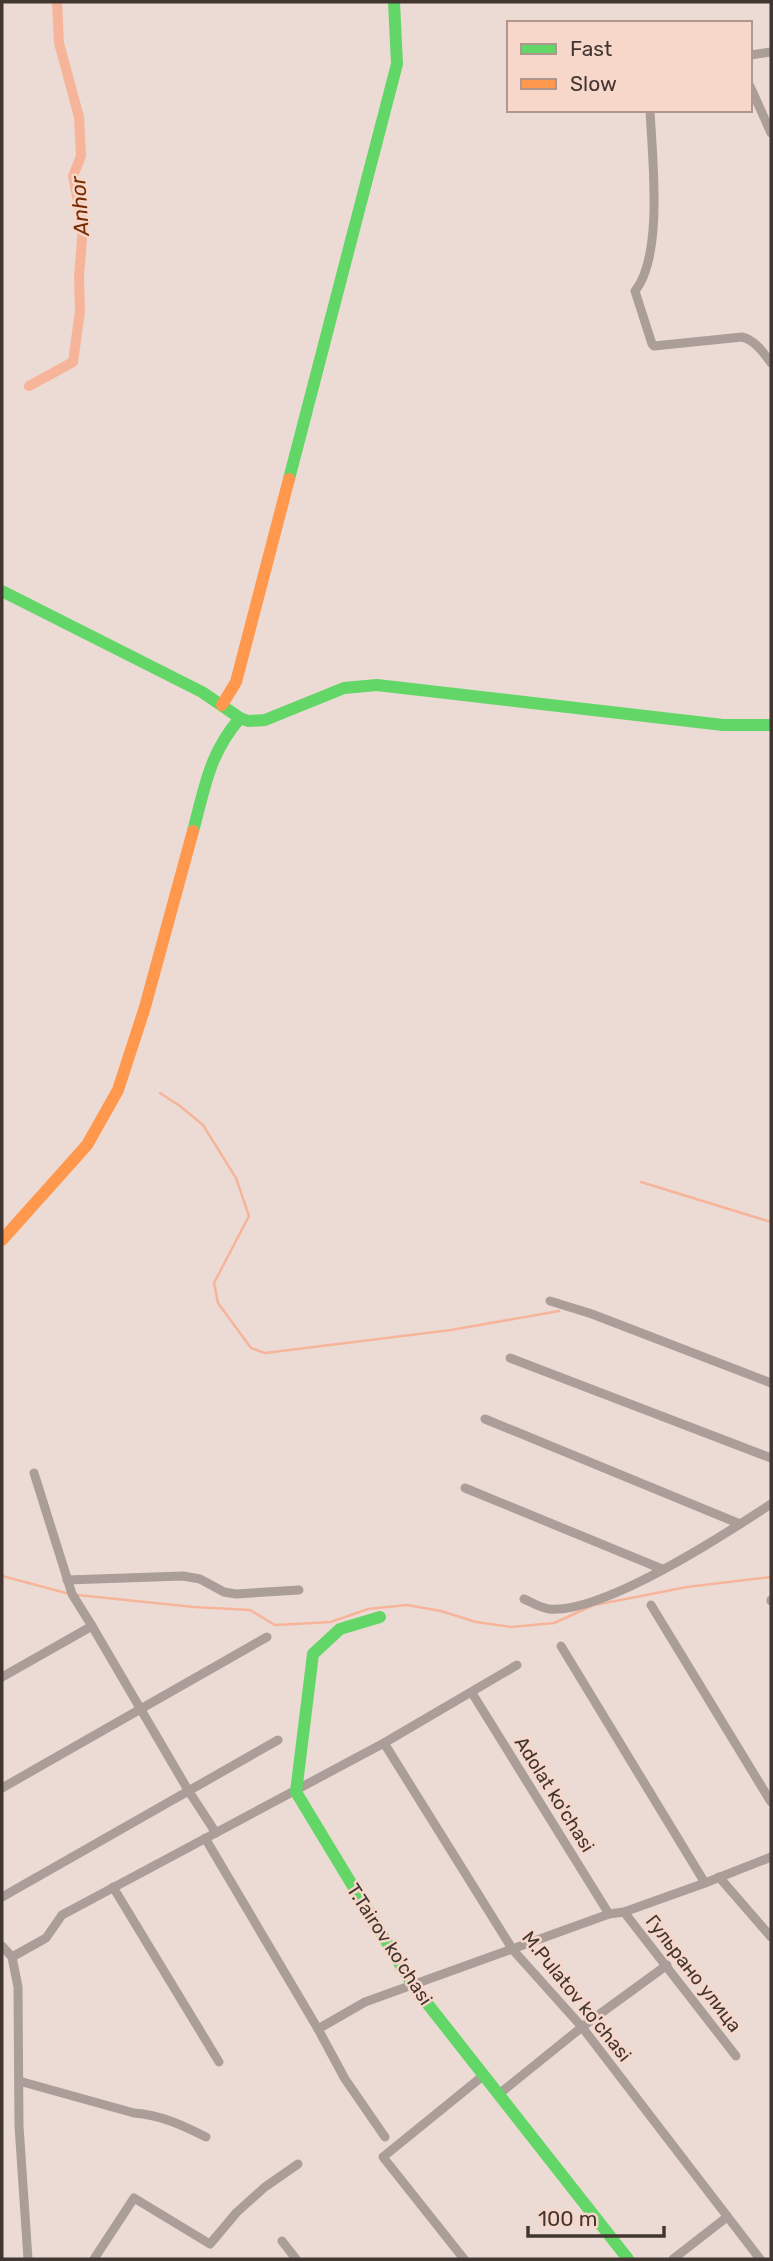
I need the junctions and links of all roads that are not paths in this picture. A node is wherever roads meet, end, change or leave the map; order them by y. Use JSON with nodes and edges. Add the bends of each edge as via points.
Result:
{"nodes":[{"id":1,"x":394,"y":2,"type":"edge"},
{"id":2,"x":771,"y":52,"type":"edge"},
{"id":3,"x":752,"y":55,"type":"edge"},
{"id":4,"x":752,"y":90,"type":"edge"},
{"id":5,"x":650,"y":112,"type":"edge"},
{"id":6,"x":771,"y":133,"type":"edge"},
{"id":7,"x":771,"y":363,"type":"edge"},
{"id":8,"x":2,"y":591,"type":"edge"},
{"id":9,"x":222,"y":705,"type":"junction"},
{"id":10,"x":240,"y":718,"type":"junction"},
{"id":11,"x":771,"y":725,"type":"edge"},
{"id":12,"x":2,"y":1240,"type":"edge"},
{"id":13,"x":550,"y":1301,"type":"dead end"},
{"id":14,"x":510,"y":1358,"type":"dead end"},
{"id":15,"x":771,"y":1383,"type":"edge"},
{"id":16,"x":485,"y":1419,"type":"dead end"},
{"id":17,"x":771,"y":1458,"type":"edge"},
{"id":18,"x":34,"y":1473,"type":"dead end"},
{"id":19,"x":465,"y":1488,"type":"dead end"},
{"id":20,"x":771,"y":1504,"type":"edge"},
{"id":21,"x":740,"y":1524,"type":"junction"},
{"id":22,"x":662,"y":1569,"type":"junction"},
{"id":23,"x":67,"y":1580,"type":"junction"},
{"id":24,"x":299,"y":1590,"type":"dead end"},
{"id":25,"x":524,"y":1599,"type":"dead end"},
{"id":26,"x":651,"y":1605,"type":"dead end"},
{"id":27,"x":380,"y":1617,"type":"dead end"},
{"id":28,"x":92,"y":1626,"type":"junction"},
{"id":29,"x":267,"y":1637,"type":"dead end"},
{"id":30,"x":561,"y":1646,"type":"dead end"},
{"id":31,"x":517,"y":1665,"type":"dead end"},
{"id":32,"x":2,"y":1677,"type":"edge"},
{"id":33,"x":472,"y":1693,"type":"junction"},
{"id":34,"x":141,"y":1710,"type":"junction"},
{"id":35,"x":278,"y":1741,"type":"dead end"},
{"id":36,"x":384,"y":1743,"type":"junction"},
{"id":37,"x":2,"y":1788,"type":"edge"},
{"id":38,"x":188,"y":1790,"type":"junction"},
{"id":39,"x":296,"y":1792,"type":"junction"},
{"id":40,"x":771,"y":1802,"type":"edge"},
{"id":41,"x":216,"y":1833,"type":"junction"},
{"id":42,"x":205,"y":1838,"type":"junction"},
{"id":43,"x":771,"y":1857,"type":"edge"},
{"id":44,"x":719,"y":1877,"type":"junction"},
{"id":45,"x":705,"y":1883,"type":"junction"},
{"id":46,"x":113,"y":1887,"type":"junction"},
{"id":47,"x":2,"y":1897,"type":"edge"},
{"id":48,"x":624,"y":1912,"type":"junction"},
{"id":49,"x":608,"y":1914,"type":"junction"},
{"id":50,"x":771,"y":1937,"type":"edge"},
{"id":51,"x":2,"y":1946,"type":"edge"},
{"id":52,"x":513,"y":1950,"type":"junction"},
{"id":53,"x":12,"y":1958,"type":"junction"},
{"id":54,"x":667,"y":1965,"type":"junction"},
{"id":55,"x":412,"y":1984,"type":"junction"},
{"id":56,"x":582,"y":2027,"type":"junction"},
{"id":57,"x":318,"y":2029,"type":"junction"},
{"id":58,"x":736,"y":2056,"type":"dead end"},
{"id":59,"x":219,"y":2062,"type":"dead end"},
{"id":60,"x":484,"y":2075,"type":"junction"},
{"id":61,"x":19,"y":2081,"type":"junction"},
{"id":62,"x":499,"y":2094,"type":"junction"},
{"id":63,"x":206,"y":2137,"type":"dead end"},
{"id":64,"x":385,"y":2137,"type":"dead end"},
{"id":65,"x":298,"y":2164,"type":"dead end"},
{"id":66,"x":727,"y":2217,"type":"junction"},
{"id":67,"x":282,"y":2241,"type":"dead end"},
{"id":68,"x":28,"y":2259,"type":"edge"},
{"id":69,"x":94,"y":2259,"type":"edge"},
{"id":70,"x":296,"y":2259,"type":"edge"},
{"id":71,"x":464,"y":2259,"type":"edge"},
{"id":72,"x":628,"y":2259,"type":"edge"},
{"id":73,"x":673,"y":2259,"type":"edge"},
{"id":74,"x":760,"y":2259,"type":"edge"}],
"edges":[{"from":1,"to":9,"type":"street","via":[[397,64],[236,682]]},
{"from":2,"to":3,"type":"street"},
{"from":4,"to":6,"type":"street"},
{"from":5,"to":7,"type":"street","via":[[652,231],[648,264],[635,290],[652,344],[742,337],[754,343]]},
{"from":8,"to":9,"type":"street"},
{"from":9,"to":10,"type":"street"},
{"from":10,"to":11,"type":"street","via":[[261,721],[338,690],[377,685],[723,725]]},
{"from":10,"to":12,"type":"street","via":[[213,757],[118,1090],[86,1145]]},
{"from":13,"to":15,"type":"street"},
{"from":14,"to":17,"type":"street"},
{"from":16,"to":21,"type":"street"},
{"from":18,"to":23,"type":"street"},
{"from":19,"to":22,"type":"street"},
{"from":20,"to":21,"type":"street"},
{"from":21,"to":22,"type":"street"},
{"from":22,"to":25,"type":"street","via":[[590,1604],[548,1609]]},
{"from":23,"to":24,"type":"street","via":[[183,1576],[200,1578],[236,1594]]},
{"from":23,"to":28,"type":"street"},
{"from":26,"to":40,"type":"street"},
{"from":27,"to":39,"type":"street","via":[[340,1629],[313,1654]]},
{"from":28,"to":32,"type":"street"},
{"from":28,"to":34,"type":"street"},
{"from":29,"to":34,"type":"street"},
{"from":30,"to":45,"type":"street"},
{"from":31,"to":33,"type":"street"},
{"from":33,"to":36,"type":"street"},
{"from":33,"to":49,"type":"street","name":"Adolat ko'chasi"},
{"from":34,"to":37,"type":"street"},
{"from":34,"to":38,"type":"street"},
{"from":35,"to":38,"type":"street"},
{"from":36,"to":39,"type":"street"},
{"from":36,"to":52,"type":"street","name":"M.Pulatov ko'chasi"},
{"from":38,"to":41,"type":"street"},
{"from":38,"to":47,"type":"street"},
{"from":39,"to":41,"type":"street"},
{"from":39,"to":55,"type":"street","name":"T.Tairov ko'chasi"},
{"from":41,"to":42,"type":"street"},
{"from":42,"to":46,"type":"street"},
{"from":42,"to":57,"type":"street"},
{"from":43,"to":44,"type":"street"},
{"from":44,"to":45,"type":"street"},
{"from":44,"to":50,"type":"street"},
{"from":45,"to":48,"type":"street"},
{"from":46,"to":53,"type":"street","via":[[62,1915],[46,1938]]},
{"from":46,"to":59,"type":"street"},
{"from":48,"to":49,"type":"street"},
{"from":48,"to":54,"type":"street","name":"Гульрано улица"},
{"from":49,"to":52,"type":"street"},
{"from":51,"to":53,"type":"street"},
{"from":52,"to":55,"type":"street"},
{"from":52,"to":56,"type":"street","name":"M.Pulatov ko'chasi"},
{"from":53,"to":61,"type":"street","via":[[18,1987]]},
{"from":54,"to":56,"type":"street"},
{"from":54,"to":58,"type":"street","name":"Гульрано улица"},
{"from":55,"to":57,"type":"street","via":[[365,2002]]},
{"from":55,"to":60,"type":"street","name":"T.Tairov ko'chasi"},
{"from":56,"to":62,"type":"street"},
{"from":56,"to":66,"type":"street","name":"M.Pulatov ko'chasi"},
{"from":57,"to":64,"type":"street"},
{"from":60,"to":62,"type":"street","name":"T.Tairov ko'chasi"},
{"from":60,"to":71,"type":"street","via":[[383,2157]]},
{"from":61,"to":63,"type":"street","via":[[172,2120]]},
{"from":61,"to":68,"type":"street"},
{"from":62,"to":72,"type":"street","name":"T.Tairov ko'chasi"},
{"from":65,"to":69,"type":"street","via":[[237,2212],[210,2244],[134,2198]]},
{"from":66,"to":73,"type":"street"},
{"from":66,"to":74,"type":"street","name":"M.Pulatov ko'chasi"},
{"from":67,"to":70,"type":"street"}]}
